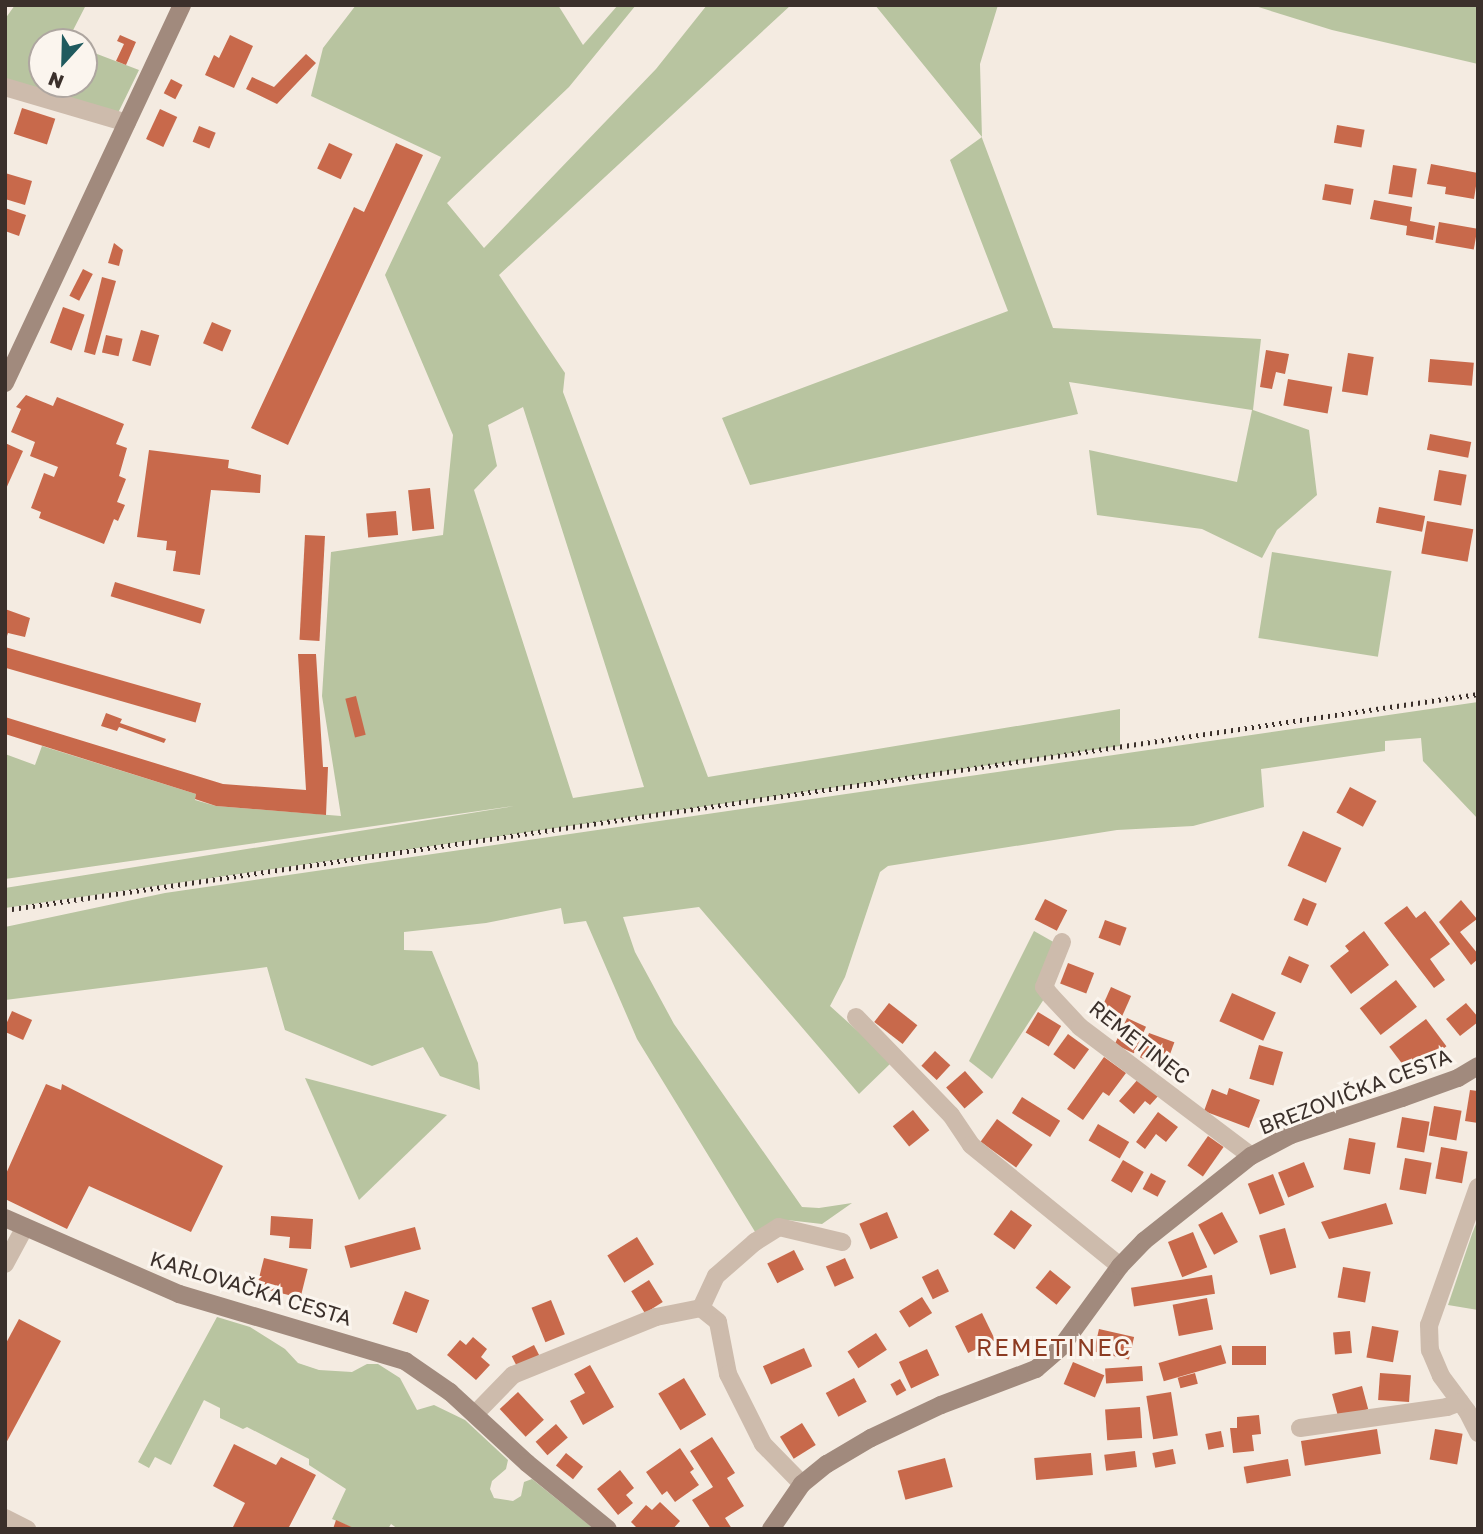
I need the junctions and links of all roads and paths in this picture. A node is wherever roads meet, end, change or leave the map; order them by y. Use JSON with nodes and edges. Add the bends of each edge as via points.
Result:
{"nodes":[{"id":1,"x":182,"y":5,"type":"edge"},
{"id":2,"x":5,"y":87,"type":"edge"},
{"id":3,"x":127,"y":123,"type":"junction"},
{"id":4,"x":7,"y":374,"type":"edge"},
{"id":5,"x":1062,"y":942,"type":"dead end"},
{"id":6,"x":856,"y":1017,"type":"dead end"},
{"id":7,"x":1478,"y":1066,"type":"edge"},
{"id":8,"x":1251,"y":1156,"type":"junction"},
{"id":9,"x":1478,"y":1187,"type":"edge"},
{"id":10,"x":5,"y":1218,"type":"edge"},
{"id":11,"x":25,"y":1227,"type":"junction"},
{"id":12,"x":842,"y":1242,"type":"dead end"},
{"id":13,"x":5,"y":1264,"type":"edge"},
{"id":14,"x":1120,"y":1266,"type":"junction"},
{"id":15,"x":701,"y":1308,"type":"junction"},
{"id":16,"x":1460,"y":1402,"type":"junction"},
{"id":17,"x":476,"y":1413,"type":"junction"},
{"id":18,"x":1300,"y":1428,"type":"dead end"},
{"id":19,"x":1478,"y":1433,"type":"edge"},
{"id":20,"x":802,"y":1484,"type":"junction"},
{"id":21,"x":5,"y":1518,"type":"edge"},
{"id":22,"x":27,"y":1529,"type":"edge"},
{"id":23,"x":608,"y":1529,"type":"edge"},
{"id":24,"x":771,"y":1529,"type":"edge"}],
"edges":[{"from":1,"to":3,"type":"main road"},
{"from":2,"to":3,"type":"street"},
{"from":3,"to":4,"type":"main road"},
{"from":5,"to":8,"type":"street","name":"REMETINEC","via":[[1044,987],[1080,1027]]},
{"from":6,"to":14,"type":"street","via":[[951,1115],[971,1145]]},
{"from":7,"to":8,"type":"main road","name":"BREZOVIČKA CESTA","via":[[1458,1078],[1291,1135]]},
{"from":8,"to":14,"type":"main road","name":"BREZOVIČKA CESTA","via":[[1169,1219]]},
{"from":9,"to":16,"type":"street","via":[[1429,1325],[1430,1350]]},
{"from":10,"to":11,"type":"main road","name":"KARLOVAČKA CESTA"},
{"from":11,"to":13,"type":"street"},
{"from":11,"to":17,"type":"main road","name":"KARLOVAČKA CESTA","via":[[179,1294],[405,1361]]},
{"from":12,"to":15,"type":"street","via":[[779,1227],[716,1276]]},
{"from":14,"to":20,"type":"main road","name":"BREZOVIČKA CESTA","via":[[1061,1347],[1036,1369],[870,1438]]},
{"from":15,"to":17,"type":"street","via":[[656,1317],[513,1375]]},
{"from":15,"to":20,"type":"street","via":[[718,1322],[728,1374],[763,1444]]},
{"from":16,"to":18,"type":"street"},
{"from":16,"to":19,"type":"street"},
{"from":17,"to":23,"type":"main road","name":"KARLOVAČKA CESTA"},
{"from":20,"to":24,"type":"main road","name":"BREZOVIČKA CESTA"},
{"from":21,"to":22,"type":"street"}]}
